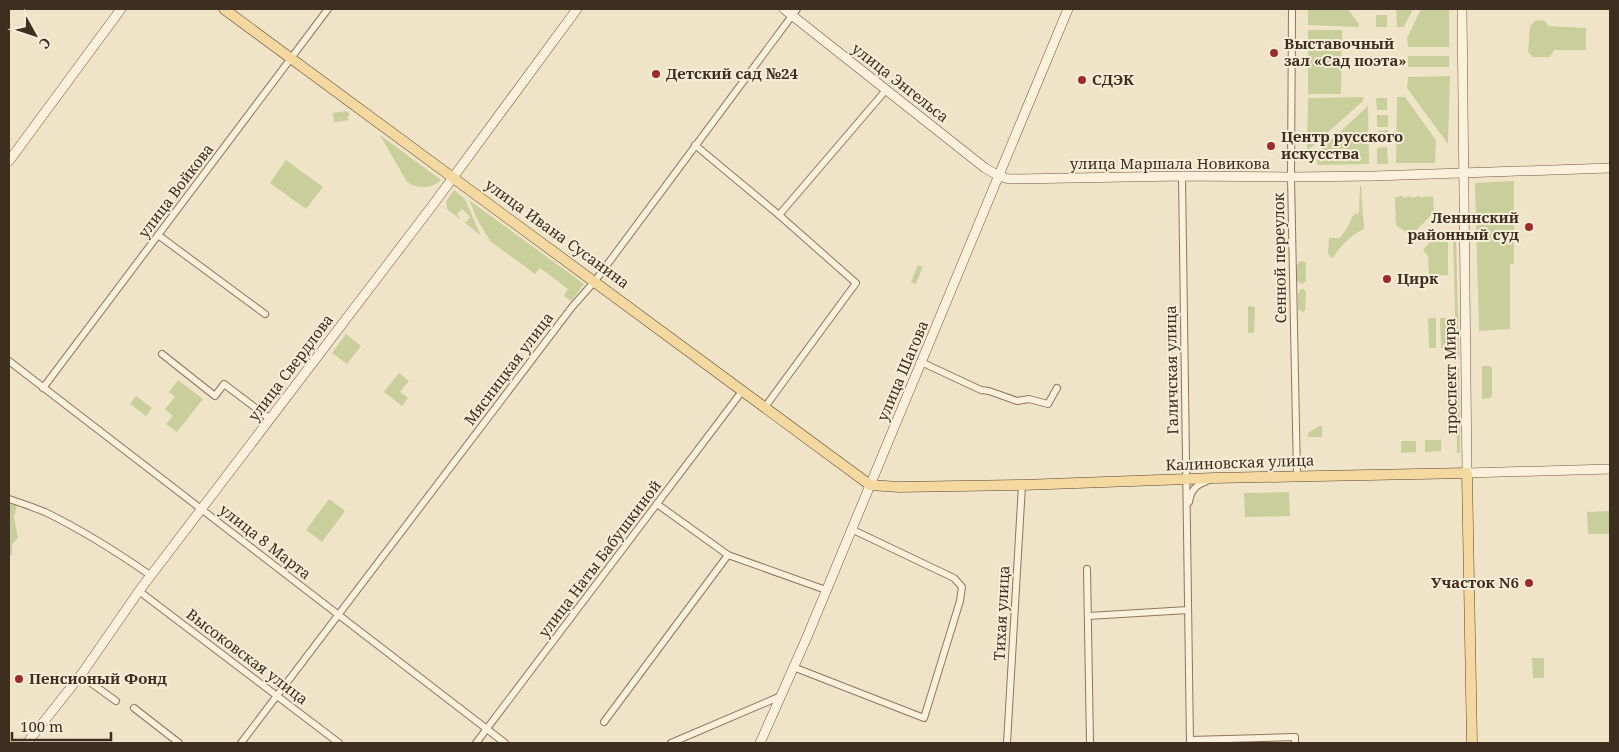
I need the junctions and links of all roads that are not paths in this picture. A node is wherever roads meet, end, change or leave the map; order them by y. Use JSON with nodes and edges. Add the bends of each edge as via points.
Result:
{"nodes":[{"id":1,"x":121,"y":9,"type":"edge"},
{"id":2,"x":224,"y":9,"type":"edge"},
{"id":3,"x":328,"y":9,"type":"edge"},
{"id":4,"x":577,"y":9,"type":"edge"},
{"id":5,"x":784,"y":9,"type":"edge"},
{"id":6,"x":1068,"y":9,"type":"edge"},
{"id":7,"x":1292,"y":9,"type":"edge"},
{"id":8,"x":1462,"y":9,"type":"edge"},
{"id":9,"x":794,"y":12,"type":"edge"},
{"id":10,"x":291,"y":57,"type":"junction"},
{"id":11,"x":886,"y":90,"type":"junction"},
{"id":12,"x":695,"y":145,"type":"junction"},
{"id":13,"x":9,"y":161,"type":"edge"},
{"id":14,"x":1610,"y":168,"type":"edge"},
{"id":15,"x":1463,"y":173,"type":"junction"},
{"id":16,"x":999,"y":176,"type":"junction"},
{"id":17,"x":1182,"y":176,"type":"junction"},
{"id":18,"x":453,"y":177,"type":"junction"},
{"id":19,"x":1291,"y":177,"type":"junction"},
{"id":20,"x":779,"y":216,"type":"junction"},
{"id":21,"x":158,"y":235,"type":"junction"},
{"id":22,"x":595,"y":281,"type":"junction"},
{"id":23,"x":265,"y":314,"type":"dead end"},
{"id":24,"x":162,"y":354,"type":"dead end"},
{"id":25,"x":9,"y":361,"type":"edge"},
{"id":26,"x":921,"y":362,"type":"junction"},
{"id":27,"x":43,"y":388,"type":"junction"},
{"id":28,"x":1057,"y":388,"type":"dead end"},
{"id":29,"x":743,"y":390,"type":"junction"},
{"id":30,"x":765,"y":407,"type":"junction"},
{"id":31,"x":270,"y":419,"type":"junction"},
{"id":32,"x":1610,"y":469,"type":"edge"},
{"id":33,"x":1467,"y":473,"type":"junction"},
{"id":34,"x":1297,"y":476,"type":"junction"},
{"id":35,"x":1215,"y":478,"type":"junction"},
{"id":36,"x":1186,"y":480,"type":"junction"},
{"id":37,"x":870,"y":485,"type":"junction"},
{"id":38,"x":1022,"y":485,"type":"junction"},
{"id":39,"x":9,"y":499,"type":"edge"},
{"id":40,"x":657,"y":504,"type":"junction"},
{"id":41,"x":201,"y":509,"type":"junction"},
{"id":42,"x":1187,"y":513,"type":"junction"},
{"id":43,"x":851,"y":530,"type":"junction"},
{"id":44,"x":728,"y":555,"type":"junction"},
{"id":45,"x":1088,"y":569,"type":"dead end"},
{"id":46,"x":150,"y":576,"type":"junction"},
{"id":47,"x":826,"y":590,"type":"junction"},
{"id":48,"x":139,"y":591,"type":"junction"},
{"id":49,"x":1188,"y":610,"type":"junction"},
{"id":50,"x":338,"y":615,"type":"junction"},
{"id":51,"x":1088,"y":616,"type":"junction"},
{"id":52,"x":794,"y":667,"type":"junction"},
{"id":53,"x":80,"y":675,"type":"junction"},
{"id":54,"x":277,"y":696,"type":"junction"},
{"id":55,"x":781,"y":696,"type":"junction"},
{"id":56,"x":116,"y":701,"type":"dead end"},
{"id":57,"x":134,"y":708,"type":"dead end"},
{"id":58,"x":604,"y":722,"type":"dead end"},
{"id":59,"x":487,"y":729,"type":"junction"},
{"id":60,"x":1295,"y":740,"type":"edge"},
{"id":61,"x":1190,"y":742,"type":"edge"},
{"id":62,"x":27,"y":743,"type":"edge"},
{"id":63,"x":179,"y":743,"type":"edge"},
{"id":64,"x":240,"y":743,"type":"edge"},
{"id":65,"x":339,"y":743,"type":"edge"},
{"id":66,"x":476,"y":743,"type":"edge"},
{"id":67,"x":505,"y":743,"type":"edge"},
{"id":68,"x":671,"y":743,"type":"edge"},
{"id":69,"x":760,"y":743,"type":"edge"},
{"id":70,"x":1006,"y":743,"type":"edge"},
{"id":71,"x":1090,"y":743,"type":"edge"},
{"id":72,"x":1472,"y":743,"type":"edge"}],
"edges":[{"from":1,"to":13,"type":"main road"},
{"from":2,"to":10,"type":"main road","name":"улица Ивана Сусанина"},
{"from":3,"to":10,"type":"street","name":"улица Войкова"},
{"from":4,"to":18,"type":"main road","name":"улица Свердлова"},
{"from":5,"to":9,"type":"main road","name":"улица Энгельса"},
{"from":6,"to":16,"type":"main road","name":"улица Шагова"},
{"from":7,"to":19,"type":"street","name":"Сенной переулок"},
{"from":8,"to":15,"type":"main road","name":"проспект Мира"},
{"from":9,"to":11,"type":"main road","name":"улица Энгельса"},
{"from":9,"to":12,"type":"street","name":"Мясницкая улица"},
{"from":10,"to":18,"type":"main road","name":"улица Ивана Сусанина"},
{"from":10,"to":21,"type":"street","name":"улица Войкова"},
{"from":11,"to":16,"type":"main road","name":"улица Энгельса"},
{"from":11,"to":20,"type":"street"},
{"from":12,"to":20,"type":"street"},
{"from":12,"to":22,"type":"street","name":"Мясницкая улица"},
{"from":14,"to":15,"type":"main road","name":"улица Маршала Новикова"},
{"from":15,"to":19,"type":"main road","name":"улица Маршала Новикова"},
{"from":15,"to":33,"type":"main road","name":"проспект Мира"},
{"from":16,"to":17,"type":"main road","name":"улица Маршала Новикова"},
{"from":16,"to":26,"type":"main road","name":"улица Шагова"},
{"from":17,"to":19,"type":"main road","name":"улица Маршала Новикова"},
{"from":17,"to":36,"type":"street","name":"Галичская улица"},
{"from":18,"to":22,"type":"main road","name":"улица Ивана Сусанина"},
{"from":18,"to":31,"type":"main road","name":"улица Свердлова"},
{"from":19,"to":34,"type":"street","name":"Сенной переулок"},
{"from":20,"to":30,"type":"street","via":[[856,283]]},
{"from":21,"to":23,"type":"street"},
{"from":21,"to":27,"type":"street","name":"улица Войкова"},
{"from":22,"to":29,"type":"main road","name":"улица Ивана Сусанина"},
{"from":22,"to":50,"type":"street","name":"Мясницкая улица"},
{"from":24,"to":31,"type":"street","via":[[215,396],[224,384]]},
{"from":25,"to":27,"type":"street","name":"улица 8 Марта"},
{"from":26,"to":28,"type":"street","via":[[981,390],[1017,401],[1029,399],[1048,404]]},
{"from":26,"to":37,"type":"main road","name":"улица Шагова"},
{"from":27,"to":41,"type":"street","name":"улица 8 Марта"},
{"from":29,"to":30,"type":"main road","name":"улица Ивана Сусанина"},
{"from":29,"to":40,"type":"street","name":"улица Наты Бабушкиной"},
{"from":30,"to":37,"type":"main road","name":"улица Ивана Сусанина"},
{"from":31,"to":41,"type":"main road","name":"улица Свердлова"},
{"from":32,"to":33,"type":"main road","name":"Калиновская улица"},
{"from":33,"to":34,"type":"main road","name":"Калиновская улица"},
{"from":33,"to":72,"type":"main road","name":"проспект Мира"},
{"from":34,"to":35,"type":"main road","name":"Калиновская улица"},
{"from":35,"to":36,"type":"main road","name":"Калиновская улица"},
{"from":35,"to":42,"type":"street","via":[[1193,488]]},
{"from":36,"to":38,"type":"main road","name":"Калиновская улица"},
{"from":36,"to":42,"type":"street","name":"Галичская улица"},
{"from":37,"to":38,"type":"main road","name":"Калиновская улица"},
{"from":37,"to":43,"type":"main road","name":"улица Шагова"},
{"from":38,"to":70,"type":"street","name":"Тихая улица"},
{"from":39,"to":46,"type":"street","via":[[68,524],[124,556]]},
{"from":40,"to":44,"type":"street"},
{"from":40,"to":59,"type":"street","name":"улица Наты Бабушкиной"},
{"from":41,"to":46,"type":"main road","name":"улица Свердлова"},
{"from":41,"to":50,"type":"street","name":"улица 8 Марта"},
{"from":42,"to":49,"type":"street","name":"Галичская улица"},
{"from":43,"to":47,"type":"main road","name":"улица Шагова"},
{"from":43,"to":52,"type":"street","via":[[954,578],[962,587],[924,718]]},
{"from":44,"to":47,"type":"street"},
{"from":44,"to":58,"type":"street"},
{"from":45,"to":51,"type":"street"},
{"from":46,"to":48,"type":"main road","name":"улица Свердлова"},
{"from":47,"to":52,"type":"main road","name":"улица Шагова"},
{"from":48,"to":53,"type":"main road","name":"улица Свердлова"},
{"from":48,"to":54,"type":"street","name":"Высоковская улица"},
{"from":49,"to":51,"type":"street"},
{"from":49,"to":61,"type":"street","name":"Галичская улица"},
{"from":50,"to":54,"type":"street","name":"Мясницкая улица"},
{"from":50,"to":59,"type":"street","name":"улица 8 Марта"},
{"from":51,"to":71,"type":"street"},
{"from":52,"to":55,"type":"main road","name":"улица Шагова"},
{"from":53,"to":56,"type":"street"},
{"from":53,"to":62,"type":"main road","name":"улица Свердлова"},
{"from":54,"to":64,"type":"street","name":"Мясницкая улица"},
{"from":54,"to":65,"type":"street","name":"Высоковская улица"},
{"from":55,"to":68,"type":"street"},
{"from":55,"to":69,"type":"main road","name":"улица Шагова"},
{"from":57,"to":63,"type":"street"},
{"from":59,"to":66,"type":"street","name":"улица Наты Бабушкиной"},
{"from":59,"to":67,"type":"street","name":"улица 8 Марта"},
{"from":60,"to":61,"type":"street"}]}
